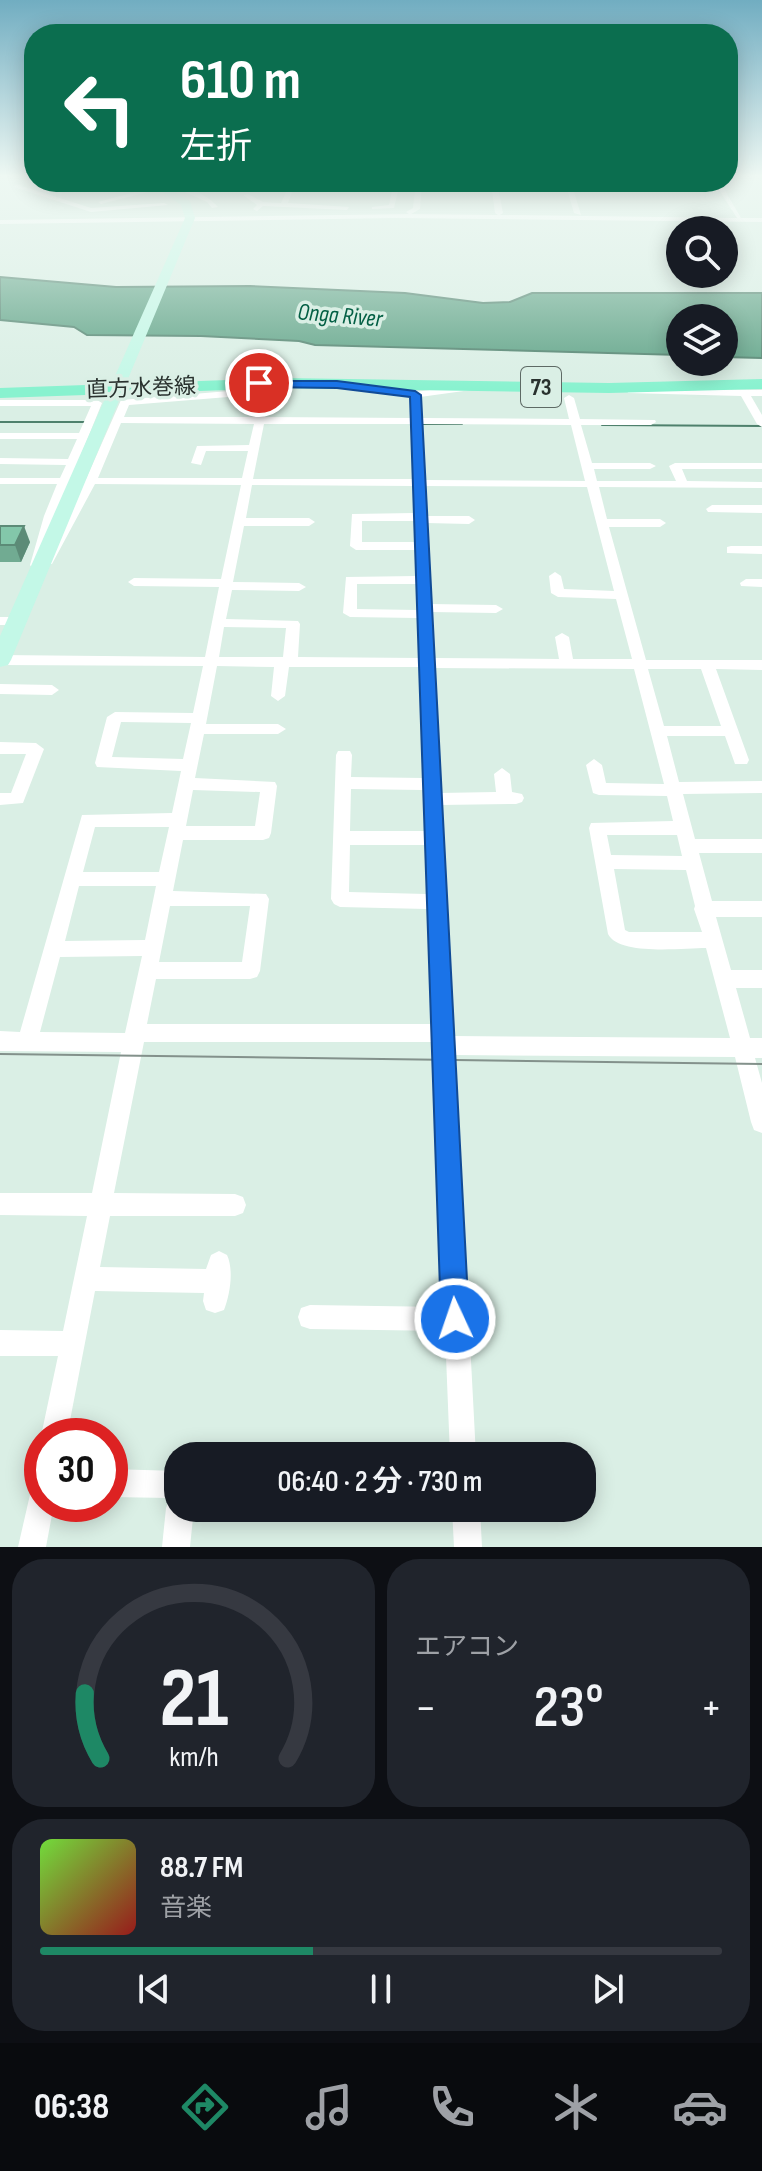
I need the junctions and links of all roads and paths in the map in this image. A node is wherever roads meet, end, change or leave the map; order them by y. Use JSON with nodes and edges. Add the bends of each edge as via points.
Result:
{"nodes":[{"id":1,"x":177,"y":247,"type":"edge"},
{"id":2,"x":283,"y":383,"type":"junction"},
{"id":3,"x":337,"y":384,"type":"junction"},
{"id":4,"x":762,"y":384,"type":"edge"},
{"id":5,"x":473,"y":387,"type":"junction"},
{"id":6,"x":609,"y":388,"type":"junction"},
{"id":7,"x":118,"y":390,"type":"junction"},
{"id":8,"x":0,"y":393,"type":"edge"},
{"id":9,"x":762,"y":393,"type":"edge"},
{"id":10,"x":745,"y":394,"type":"junction"},
{"id":11,"x":415,"y":395,"type":"junction"},
{"id":12,"x":264,"y":398,"type":"dead end"},
{"id":13,"x":569,"y":398,"type":"dead end"},
{"id":14,"x":0,"y":403,"type":"edge"},
{"id":15,"x":118,"y":422,"type":"junction"},
{"id":16,"x":259,"y":422,"type":"junction"},
{"id":17,"x":651,"y":422,"type":"dead end"},
{"id":18,"x":418,"y":423,"type":"junction"},
{"id":19,"x":576,"y":424,"type":"junction"},
{"id":20,"x":762,"y":424,"type":"edge"},
{"id":21,"x":0,"y":436,"type":"edge"},
{"id":22,"x":84,"y":436,"type":"junction"},
{"id":23,"x":253,"y":448,"type":"junction"},
{"id":24,"x":0,"y":461,"type":"edge"},
{"id":25,"x":73,"y":462,"type":"junction"},
{"id":26,"x":197,"y":463,"type":"dead end"},
{"id":27,"x":589,"y":466,"type":"junction"},
{"id":28,"x":650,"y":466,"type":"dead end"},
{"id":29,"x":762,"y":466,"type":"edge"},
{"id":30,"x":92,"y":479,"type":"junction"},
{"id":31,"x":247,"y":480,"type":"junction"},
{"id":32,"x":0,"y":481,"type":"edge"},
{"id":33,"x":420,"y":481,"type":"junction"},
{"id":34,"x":593,"y":482,"type":"junction"},
{"id":35,"x":682,"y":483,"type":"junction"},
{"id":36,"x":67,"y":484,"type":"junction"},
{"id":37,"x":702,"y":485,"type":"junction"},
{"id":38,"x":762,"y":485,"type":"edge"},
{"id":39,"x":712,"y":509,"type":"junction"},
{"id":40,"x":762,"y":509,"type":"edge"},
{"id":41,"x":421,"y":518,"type":"junction"},
{"id":42,"x":469,"y":520,"type":"dead end"},
{"id":43,"x":238,"y":522,"type":"junction"},
{"id":44,"x":309,"y":522,"type":"dead end"},
{"id":45,"x":718,"y":522,"type":"dead end"},
{"id":46,"x":602,"y":523,"type":"junction"},
{"id":47,"x":660,"y":523,"type":"dead end"},
{"id":48,"x":422,"y":546,"type":"junction"},
{"id":49,"x":731,"y":550,"type":"dead end"},
{"id":50,"x":762,"y":550,"type":"edge"},
{"id":51,"x":555,"y":576,"type":"dead end"},
{"id":52,"x":35,"y":578,"type":"junction"},
{"id":53,"x":422,"y":580,"type":"junction"},
{"id":54,"x":134,"y":582,"type":"dead end"},
{"id":55,"x":746,"y":583,"type":"dead end"},
{"id":56,"x":762,"y":583,"type":"edge"},
{"id":57,"x":226,"y":584,"type":"junction"},
{"id":58,"x":299,"y":587,"type":"dead end"},
{"id":59,"x":622,"y":595,"type":"junction"},
{"id":60,"x":496,"y":609,"type":"dead end"},
{"id":61,"x":423,"y":611,"type":"junction"},
{"id":62,"x":8,"y":621,"type":"edge"},
{"id":63,"x":217,"y":623,"type":"junction"},
{"id":64,"x":562,"y":637,"type":"dead end"},
{"id":65,"x":0,"y":660,"type":"edge"},
{"id":66,"x":210,"y":661,"type":"junction"},
{"id":67,"x":286,"y":663,"type":"junction"},
{"id":68,"x":427,"y":664,"type":"junction"},
{"id":69,"x":567,"y":664,"type":"junction"},
{"id":70,"x":640,"y":664,"type":"junction"},
{"id":71,"x":707,"y":665,"type":"junction"},
{"id":72,"x":762,"y":665,"type":"edge"},
{"id":73,"x":0,"y":689,"type":"edge"},
{"id":74,"x":52,"y":690,"type":"dead end"},
{"id":75,"x":278,"y":696,"type":"dead end"},
{"id":76,"x":197,"y":723,"type":"junction"},
{"id":77,"x":278,"y":729,"type":"dead end"},
{"id":78,"x":657,"y":731,"type":"junction"},
{"id":79,"x":730,"y":731,"type":"junction"},
{"id":80,"x":0,"y":748,"type":"edge"},
{"id":81,"x":344,"y":755,"type":"dead end"},
{"id":82,"x":741,"y":760,"type":"dead end"},
{"id":83,"x":189,"y":765,"type":"junction"},
{"id":84,"x":594,"y":765,"type":"dead end"},
{"id":85,"x":502,"y":774,"type":"dead end"},
{"id":86,"x":343,"y":783,"type":"junction"},
{"id":87,"x":185,"y":784,"type":"junction"},
{"id":88,"x":672,"y":789,"type":"junction"},
{"id":89,"x":432,"y":791,"type":"junction"},
{"id":90,"x":760,"y":792,"type":"edge"},
{"id":91,"x":0,"y":799,"type":"edge"},
{"id":92,"x":177,"y":827,"type":"junction"},
{"id":93,"x":342,"y":838,"type":"junction"},
{"id":94,"x":434,"y":838,"type":"junction"},
{"id":95,"x":687,"y":846,"type":"junction"},
{"id":96,"x":762,"y":846,"type":"edge"},
{"id":97,"x":603,"y":862,"type":"junction"},
{"id":98,"x":72,"y":879,"type":"junction"},
{"id":99,"x":164,"y":889,"type":"junction"},
{"id":100,"x":436,"y":902,"type":"junction"},
{"id":101,"x":703,"y":909,"type":"junction"},
{"id":102,"x":762,"y":909,"type":"edge"},
{"id":103,"x":712,"y":940,"type":"junction"},
{"id":104,"x":152,"y":948,"type":"junction"},
{"id":105,"x":53,"y":949,"type":"junction"},
{"id":106,"x":148,"y":970,"type":"junction"},
{"id":107,"x":723,"y":979,"type":"junction"},
{"id":108,"x":762,"y":979,"type":"edge"},
{"id":109,"x":134,"y":1038,"type":"junction"},
{"id":110,"x":442,"y":1039,"type":"junction"},
{"id":111,"x":0,"y":1041,"type":"edge"},
{"id":112,"x":28,"y":1041,"type":"junction"},
{"id":113,"x":752,"y":1048,"type":"edge"},
{"id":114,"x":762,"y":1122,"type":"edge"},
{"id":115,"x":0,"y":1204,"type":"edge"},
{"id":116,"x":100,"y":1205,"type":"junction"},
{"id":117,"x":235,"y":1205,"type":"dead end"},
{"id":118,"x":86,"y":1279,"type":"junction"},
{"id":119,"x":217,"y":1282,"type":"dead end"},
{"id":120,"x":310,"y":1317,"type":"dead end"},
{"id":121,"x":455,"y":1319,"type":"junction"},
{"id":122,"x":0,"y":1343,"type":"edge"},
{"id":123,"x":73,"y":1344,"type":"junction"},
{"id":124,"x":58,"y":1418,"type":"edge"},
{"id":125,"x":462,"y":1442,"type":"edge"},
{"id":126,"x":128,"y":1484,"type":"edge"},
{"id":127,"x":164,"y":1485,"type":"edge"},
{"id":128,"x":37,"y":1522,"type":"edge"},
{"id":129,"x":179,"y":1522,"type":"edge"},
{"id":130,"x":467,"y":1522,"type":"edge"},
{"id":131,"x":32,"y":1547,"type":"edge"},
{"id":132,"x":176,"y":1547,"type":"edge"},
{"id":133,"x":468,"y":1547,"type":"edge"}],
"edges":[{"from":1,"to":7,"type":"street"},
{"from":2,"to":3,"type":"main road","name":"直方水巻線","number":"73"},
{"from":2,"to":7,"type":"main road","name":"直方水巻線","number":"73"},
{"from":2,"to":15,"type":"street","via":[[266,391],[125,402]]},
{"from":3,"to":5,"type":"main road","name":"直方水巻線","number":"73"},
{"from":3,"to":11,"type":"street"},
{"from":4,"to":6,"type":"main road","name":"直方水巻線","number":"73"},
{"from":5,"to":6,"type":"main road","name":"直方水巻線","number":"73"},
{"from":5,"to":11,"type":"street"},
{"from":6,"to":10,"type":"street"},
{"from":7,"to":8,"type":"main road","name":"直方水巻線","number":"73"},
{"from":7,"to":36,"type":"street"},
{"from":9,"to":10,"type":"street"},
{"from":10,"to":20,"type":"street"},
{"from":11,"to":18,"type":"street"},
{"from":12,"to":16,"type":"street"},
{"from":13,"to":19,"type":"street"},
{"from":14,"to":22,"type":"street","via":[[97,403]]},
{"from":15,"to":16,"type":"street"},
{"from":15,"to":30,"type":"street"},
{"from":16,"to":18,"type":"street"},
{"from":16,"to":23,"type":"street"},
{"from":17,"to":19,"type":"street"},
{"from":18,"to":19,"type":"street"},
{"from":18,"to":33,"type":"street"},
{"from":19,"to":27,"type":"street"},
{"from":21,"to":22,"type":"street"},
{"from":22,"to":25,"type":"street"},
{"from":23,"to":26,"type":"street","via":[[201,448]]},
{"from":23,"to":31,"type":"street"},
{"from":24,"to":25,"type":"street"},
{"from":25,"to":36,"type":"street"},
{"from":27,"to":28,"type":"street"},
{"from":27,"to":34,"type":"street"},
{"from":29,"to":35,"type":"street","via":[[675,466]]},
{"from":30,"to":31,"type":"street"},
{"from":30,"to":52,"type":"street","via":[[65,536]]},
{"from":31,"to":33,"type":"street","via":[[363,487]]},
{"from":31,"to":43,"type":"street"},
{"from":32,"to":36,"type":"street"},
{"from":33,"to":34,"type":"street"},
{"from":33,"to":41,"type":"street"},
{"from":34,"to":35,"type":"street"},
{"from":34,"to":46,"type":"street"},
{"from":35,"to":37,"type":"street"},
{"from":36,"to":52,"type":"street"},
{"from":37,"to":38,"type":"street"},
{"from":37,"to":39,"type":"street"},
{"from":39,"to":40,"type":"street"},
{"from":39,"to":45,"type":"street"},
{"from":41,"to":42,"type":"street"},
{"from":41,"to":48,"type":"street"},
{"from":41,"to":48,"type":"street","via":[[356,517],[356,546]]},
{"from":43,"to":44,"type":"street"},
{"from":43,"to":57,"type":"street"},
{"from":46,"to":47,"type":"street"},
{"from":46,"to":59,"type":"street"},
{"from":48,"to":53,"type":"street"},
{"from":49,"to":50,"type":"street"},
{"from":51,"to":59,"type":"street","via":[[558,593]]},
{"from":52,"to":62,"type":"street"},
{"from":53,"to":61,"type":"street"},
{"from":53,"to":61,"type":"street","via":[[351,580],[350,613]]},
{"from":54,"to":57,"type":"street"},
{"from":55,"to":56,"type":"street"},
{"from":57,"to":58,"type":"street"},
{"from":57,"to":63,"type":"street"},
{"from":59,"to":70,"type":"street"},
{"from":60,"to":61,"type":"street"},
{"from":61,"to":68,"type":"street"},
{"from":62,"to":65,"type":"street"},
{"from":63,"to":66,"type":"street"},
{"from":63,"to":67,"type":"street","via":[[293,624]]},
{"from":64,"to":69,"type":"street"},
{"from":65,"to":66,"type":"street"},
{"from":66,"to":67,"type":"street"},
{"from":66,"to":76,"type":"street"},
{"from":67,"to":68,"type":"street"},
{"from":67,"to":75,"type":"street"},
{"from":68,"to":69,"type":"street"},
{"from":68,"to":89,"type":"street"},
{"from":69,"to":70,"type":"street"},
{"from":70,"to":71,"type":"street"},
{"from":70,"to":78,"type":"street"},
{"from":71,"to":72,"type":"street"},
{"from":71,"to":79,"type":"street"},
{"from":73,"to":74,"type":"street"},
{"from":76,"to":77,"type":"street"},
{"from":76,"to":83,"type":"street"},
{"from":76,"to":83,"type":"street","via":[[115,717],[103,763]]},
{"from":78,"to":79,"type":"street"},
{"from":78,"to":88,"type":"street"},
{"from":79,"to":82,"type":"street"},
{"from":80,"to":91,"type":"street","via":[[36,749],[17,799]]},
{"from":81,"to":86,"type":"street"},
{"from":83,"to":87,"type":"street"},
{"from":84,"to":88,"type":"street","via":[[599,789]]},
{"from":85,"to":89,"type":"street","via":[[510,798]]},
{"from":86,"to":89,"type":"street"},
{"from":86,"to":93,"type":"street"},
{"from":87,"to":92,"type":"street"},
{"from":87,"to":92,"type":"street","via":[[269,786],[263,833]]},
{"from":88,"to":90,"type":"street"},
{"from":88,"to":95,"type":"street"},
{"from":89,"to":94,"type":"street"},
{"from":92,"to":98,"type":"street","via":[[88,820]]},
{"from":92,"to":99,"type":"street"},
{"from":93,"to":94,"type":"street"},
{"from":93,"to":100,"type":"street","via":[[340,899]]},
{"from":94,"to":100,"type":"street"},
{"from":95,"to":96,"type":"street"},
{"from":95,"to":97,"type":"street"},
{"from":95,"to":97,"type":"street","via":[[597,828]]},
{"from":95,"to":101,"type":"street"},
{"from":97,"to":103,"type":"street","via":[[617,934],[626,940]]},
{"from":98,"to":99,"type":"street"},
{"from":98,"to":105,"type":"street"},
{"from":99,"to":104,"type":"street"},
{"from":99,"to":106,"type":"street","via":[[260,899],[250,971]]},
{"from":100,"to":110,"type":"street"},
{"from":101,"to":102,"type":"street"},
{"from":101,"to":103,"type":"street"},
{"from":103,"to":107,"type":"street"},
{"from":104,"to":105,"type":"street"},
{"from":104,"to":106,"type":"street"},
{"from":105,"to":112,"type":"street"},
{"from":106,"to":109,"type":"street"},
{"from":107,"to":108,"type":"street"},
{"from":107,"to":113,"type":"street"},
{"from":109,"to":110,"type":"street"},
{"from":109,"to":112,"type":"street"},
{"from":109,"to":116,"type":"street"},
{"from":110,"to":113,"type":"street"},
{"from":110,"to":121,"type":"street"},
{"from":111,"to":112,"type":"street"},
{"from":113,"to":114,"type":"street"},
{"from":115,"to":116,"type":"street"},
{"from":116,"to":117,"type":"street"},
{"from":116,"to":118,"type":"street"},
{"from":118,"to":119,"type":"street"},
{"from":118,"to":123,"type":"street"},
{"from":120,"to":121,"type":"street"},
{"from":121,"to":125,"type":"street"},
{"from":122,"to":123,"type":"street"},
{"from":123,"to":124,"type":"street"},
{"from":126,"to":127,"type":"street"},
{"from":128,"to":131,"type":"street"},
{"from":129,"to":132,"type":"street"},
{"from":130,"to":133,"type":"street"}]}
